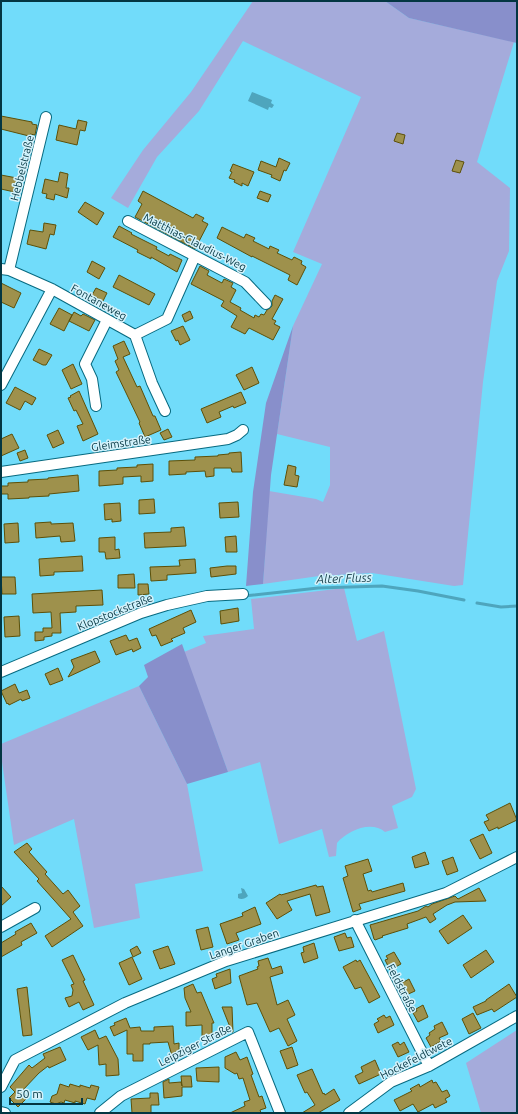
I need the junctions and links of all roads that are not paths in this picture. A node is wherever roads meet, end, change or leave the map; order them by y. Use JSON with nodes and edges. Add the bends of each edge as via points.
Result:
{"nodes":[{"id":1,"x":46,"y":117,"type":"dead end"},
{"id":2,"x":128,"y":221,"type":"dead end"},
{"id":3,"x":195,"y":256,"type":"junction"},
{"id":4,"x":5,"y":270,"type":"edge"},
{"id":5,"x":52,"y":289,"type":"junction"},
{"id":6,"x":266,"y":304,"type":"dead end"},
{"id":7,"x":107,"y":320,"type":"junction"},
{"id":8,"x":135,"y":335,"type":"junction"},
{"id":9,"x":1,"y":385,"type":"edge"},
{"id":10,"x":96,"y":406,"type":"dead end"},
{"id":11,"x":165,"y":411,"type":"dead end"},
{"id":12,"x":243,"y":430,"type":"dead end"},
{"id":13,"x":1,"y":472,"type":"edge"},
{"id":14,"x":244,"y":594,"type":"dead end"},
{"id":15,"x":1,"y":672,"type":"edge"},
{"id":16,"x":517,"y":857,"type":"edge"},
{"id":17,"x":36,"y":908,"type":"dead end"},
{"id":18,"x":355,"y":920,"type":"junction"},
{"id":19,"x":1,"y":927,"type":"edge"},
{"id":20,"x":517,"y":1016,"type":"edge"},
{"id":21,"x":429,"y":1066,"type":"junction"},
{"id":22,"x":1,"y":1087,"type":"edge"},
{"id":23,"x":1,"y":1112,"type":"edge"},
{"id":24,"x":5,"y":1113,"type":"edge"},
{"id":25,"x":100,"y":1113,"type":"edge"},
{"id":26,"x":280,"y":1113,"type":"edge"},
{"id":27,"x":349,"y":1113,"type":"edge"}],
"edges":[{"from":1,"to":4,"type":"street","name":"Hebbelstraße"},
{"from":2,"to":3,"type":"street","name":"Matthias-Claudius-Weg"},
{"from":3,"to":6,"type":"street","name":"Matthias-Claudius-Weg","via":[[245,282]]},
{"from":3,"to":8,"type":"street","via":[[167,319]]},
{"from":4,"to":5,"type":"street","name":"Hebbelstraße"},
{"from":5,"to":7,"type":"street","name":"Fontaneweg"},
{"from":5,"to":9,"type":"street"},
{"from":7,"to":8,"type":"street","name":"Fontaneweg"},
{"from":7,"to":10,"type":"street","via":[[85,364],[92,379]]},
{"from":8,"to":11,"type":"street"},
{"from":12,"to":13,"type":"street","name":"Gleimstraße","via":[[228,439]]},
{"from":14,"to":15,"type":"street","name":"Klopstockstraße","via":[[207,596],[140,613]]},
{"from":16,"to":18,"type":"street","name":"Langer Graben","via":[[446,893]]},
{"from":17,"to":19,"type":"street"},
{"from":18,"to":21,"type":"street","name":"Feldstraße"},
{"from":18,"to":22,"type":"street","name":"Langer Graben","via":[[226,961],[125,1003],[15,1060]]},
{"from":20,"to":21,"type":"street","name":"Hockefeldtwete"},
{"from":21,"to":27,"type":"street","name":"Hockefeldtwete","via":[[391,1082]]},
{"from":23,"to":24,"type":"street"},
{"from":25,"to":26,"type":"street","name":"Leipziger Straße","via":[[121,1096],[248,1032]]}]}
